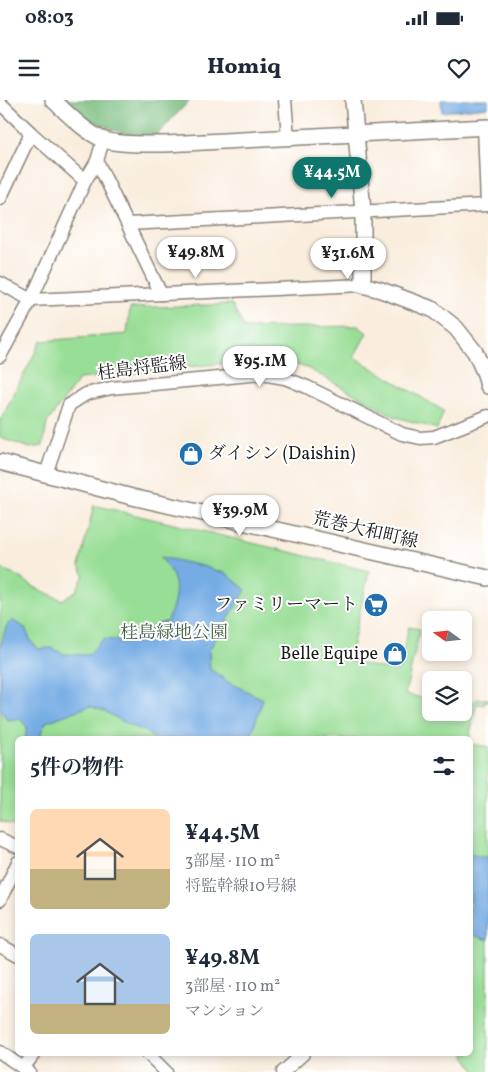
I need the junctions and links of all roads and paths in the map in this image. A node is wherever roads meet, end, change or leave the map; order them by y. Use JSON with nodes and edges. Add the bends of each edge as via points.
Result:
{"nodes":[{"id":1,"x":53,"y":100,"type":"edge"},
{"id":2,"x":285,"y":100,"type":"edge"},
{"id":3,"x":353,"y":100,"type":"edge"},
{"id":4,"x":0,"y":103,"type":"edge"},
{"id":5,"x":486,"y":127,"type":"edge"},
{"id":6,"x":32,"y":133,"type":"junction"},
{"id":7,"x":357,"y":134,"type":"junction"},
{"id":8,"x":288,"y":137,"type":"junction"},
{"id":9,"x":103,"y":140,"type":"junction"},
{"id":10,"x":97,"y":161,"type":"junction"},
{"id":11,"x":85,"y":181,"type":"junction"},
{"id":12,"x":0,"y":199,"type":"edge"},
{"id":13,"x":363,"y":211,"type":"junction"},
{"id":14,"x":128,"y":224,"type":"junction"},
{"id":15,"x":0,"y":283,"type":"edge"},
{"id":16,"x":363,"y":285,"type":"junction"},
{"id":17,"x":160,"y":294,"type":"junction"},
{"id":18,"x":31,"y":300,"type":"junction"},
{"id":19,"x":0,"y":356,"type":"edge"},
{"id":20,"x":488,"y":386,"type":"edge"},
{"id":21,"x":488,"y":416,"type":"edge"},
{"id":22,"x":0,"y":462,"type":"edge"},
{"id":23,"x":46,"y":474,"type":"junction"},
{"id":24,"x":488,"y":578,"type":"edge"},
{"id":25,"x":0,"y":839,"type":"edge"},
{"id":26,"x":15,"y":846,"type":"edge"},
{"id":27,"x":15,"y":868,"type":"edge"},
{"id":28,"x":0,"y":900,"type":"edge"},
{"id":29,"x":0,"y":945,"type":"edge"},
{"id":30,"x":15,"y":954,"type":"edge"},
{"id":31,"x":0,"y":1052,"type":"edge"},
{"id":32,"x":33,"y":1056,"type":"edge"},
{"id":33,"x":154,"y":1056,"type":"edge"},
{"id":34,"x":301,"y":1056,"type":"edge"},
{"id":35,"x":26,"y":1070,"type":"edge"},
{"id":36,"x":166,"y":1072,"type":"edge"},
{"id":37,"x":283,"y":1072,"type":"edge"}],
"edges":[{"from":1,"to":9,"type":"street"},
{"from":2,"to":8,"type":"street"},
{"from":3,"to":7,"type":"street"},
{"from":4,"to":6,"type":"street"},
{"from":5,"to":7,"type":"street"},
{"from":5,"to":13,"type":"street","via":[[487,205]]},
{"from":6,"to":11,"type":"street"},
{"from":6,"to":12,"type":"street"},
{"from":7,"to":8,"type":"street"},
{"from":7,"to":13,"type":"street"},
{"from":8,"to":9,"type":"street","via":[[165,144]]},
{"from":9,"to":10,"type":"street"},
{"from":10,"to":11,"type":"street"},
{"from":10,"to":14,"type":"street"},
{"from":11,"to":18,"type":"street"},
{"from":13,"to":14,"type":"street"},
{"from":13,"to":16,"type":"street"},
{"from":14,"to":17,"type":"street"},
{"from":15,"to":18,"type":"street"},
{"from":16,"to":17,"type":"street"},
{"from":16,"to":20,"type":"street","via":[[432,309],[450,323],[475,352]]},
{"from":17,"to":18,"type":"street"},
{"from":18,"to":19,"type":"street"},
{"from":21,"to":23,"type":"street","name":"桂島将監線","via":[[434,437],[420,438],[402,434],[307,387],[270,375],[111,388],[86,394],[69,405]]},
{"from":22,"to":23,"type":"street","name":"荒巻大和町線"},
{"from":23,"to":24,"type":"street","name":"荒巻大和町線","via":[[132,497]]},
{"from":25,"to":26,"type":"street"},
{"from":27,"to":28,"type":"street"},
{"from":29,"to":30,"type":"street"},
{"from":31,"to":35,"type":"street"},
{"from":32,"to":35,"type":"street"},
{"from":33,"to":36,"type":"street"},
{"from":34,"to":37,"type":"street"}]}
